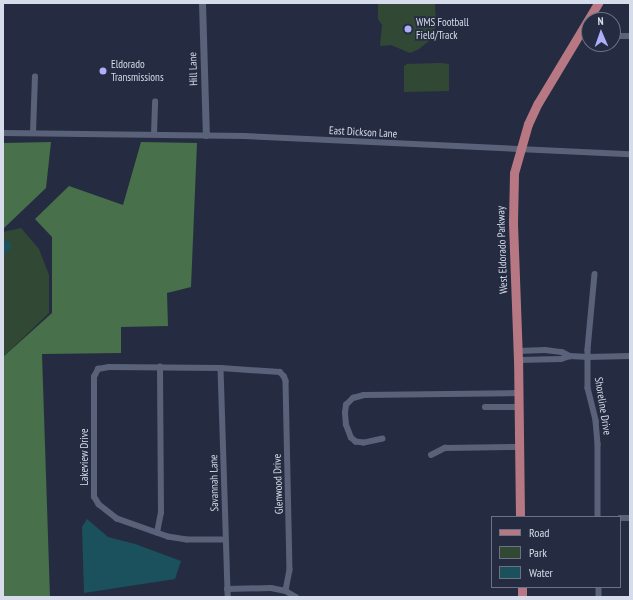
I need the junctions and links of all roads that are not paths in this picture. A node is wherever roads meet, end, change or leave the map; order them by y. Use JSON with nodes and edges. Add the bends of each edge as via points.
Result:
{"nodes":[{"id":1,"x":202,"y":3,"type":"edge"},
{"id":2,"x":581,"y":36,"type":"edge"},
{"id":3,"x":36,"y":76,"type":"dead end"},
{"id":4,"x":155,"y":102,"type":"dead end"},
{"id":5,"x":3,"y":132,"type":"edge"},
{"id":6,"x":33,"y":133,"type":"junction"},
{"id":7,"x":154,"y":134,"type":"junction"},
{"id":8,"x":206,"y":135,"type":"junction"},
{"id":9,"x":519,"y":150,"type":"junction"},
{"id":10,"x":630,"y":154,"type":"edge"},
{"id":11,"x":595,"y":274,"type":"dead end"},
{"id":12,"x":518,"y":356,"type":"junction"},
{"id":13,"x":570,"y":356,"type":"junction"},
{"id":14,"x":630,"y":356,"type":"edge"},
{"id":15,"x":588,"y":357,"type":"junction"},
{"id":16,"x":160,"y":367,"type":"junction"},
{"id":17,"x":221,"y":368,"type":"junction"},
{"id":18,"x":518,"y":393,"type":"junction"},
{"id":19,"x":519,"y":407,"type":"junction"},
{"id":20,"x":485,"y":408,"type":"dead end"},
{"id":21,"x":383,"y":439,"type":"dead end"},
{"id":22,"x":519,"y":447,"type":"junction"},
{"id":23,"x":431,"y":455,"type":"dead end"},
{"id":24,"x":520,"y":516,"type":"edge"},
{"id":25,"x":598,"y":516,"type":"edge"},
{"id":26,"x":158,"y":534,"type":"junction"},
{"id":27,"x":225,"y":540,"type":"junction"},
{"id":28,"x":227,"y":589,"type":"junction"},
{"id":29,"x":286,"y":592,"type":"junction"},
{"id":30,"x":228,"y":597,"type":"edge"},
{"id":31,"x":296,"y":597,"type":"edge"}],
"edges":[{"from":1,"to":8,"type":"street","name":"Hill Lane"},
{"from":2,"to":9,"type":"main road","name":"West Eldorado Parkway","via":[[538,103]]},
{"from":3,"to":6,"type":"street"},
{"from":4,"to":7,"type":"street"},
{"from":5,"to":6,"type":"street","name":"East Dickson Lane"},
{"from":6,"to":7,"type":"street","name":"East Dickson Lane"},
{"from":7,"to":8,"type":"street","name":"East Dickson Lane"},
{"from":8,"to":9,"type":"street","name":"East Dickson Lane"},
{"from":9,"to":10,"type":"street","name":"East Dickson Lane"},
{"from":9,"to":12,"type":"main road","name":"West Eldorado Parkway","via":[[514,173],[513,198]]},
{"from":11,"to":15,"type":"street","name":"Shoreline Drive"},
{"from":12,"to":13,"type":"street","via":[[561,359]]},
{"from":12,"to":13,"type":"street","via":[[545,350],[562,352]]},
{"from":12,"to":18,"type":"main road","name":"West Eldorado Parkway"},
{"from":13,"to":15,"type":"street"},
{"from":14,"to":15,"type":"street"},
{"from":15,"to":25,"type":"street","name":"Shoreline Drive","via":[[588,388],[596,421],[598,444]]},
{"from":16,"to":17,"type":"street"},
{"from":16,"to":26,"type":"street","via":[[161,513]]},
{"from":16,"to":26,"type":"street","name":"Lakeview Drive","via":[[109,367],[98,369],[94,377],[94,497],[99,505],[117,519]]},
{"from":17,"to":27,"type":"street","name":"Savannah Lane"},
{"from":17,"to":29,"type":"street","name":"Glenwood Drive","via":[[280,372],[286,381],[290,570]]},
{"from":18,"to":19,"type":"main road","name":"West Eldorado Parkway"},
{"from":18,"to":21,"type":"street","via":[[364,395],[353,398],[346,405],[345,413],[351,438],[364,443]]},
{"from":19,"to":20,"type":"street"},
{"from":19,"to":22,"type":"main road","name":"West Eldorado Parkway"},
{"from":22,"to":23,"type":"street","via":[[445,448]]},
{"from":22,"to":24,"type":"main road","name":"West Eldorado Parkway"},
{"from":26,"to":27,"type":"street","name":"Lakeview Drive","via":[[186,540]]},
{"from":27,"to":28,"type":"street","name":"Savannah Lane"},
{"from":28,"to":29,"type":"street","via":[[271,588]]},
{"from":28,"to":30,"type":"street","name":"Savannah Lane"},
{"from":29,"to":31,"type":"street"}]}
